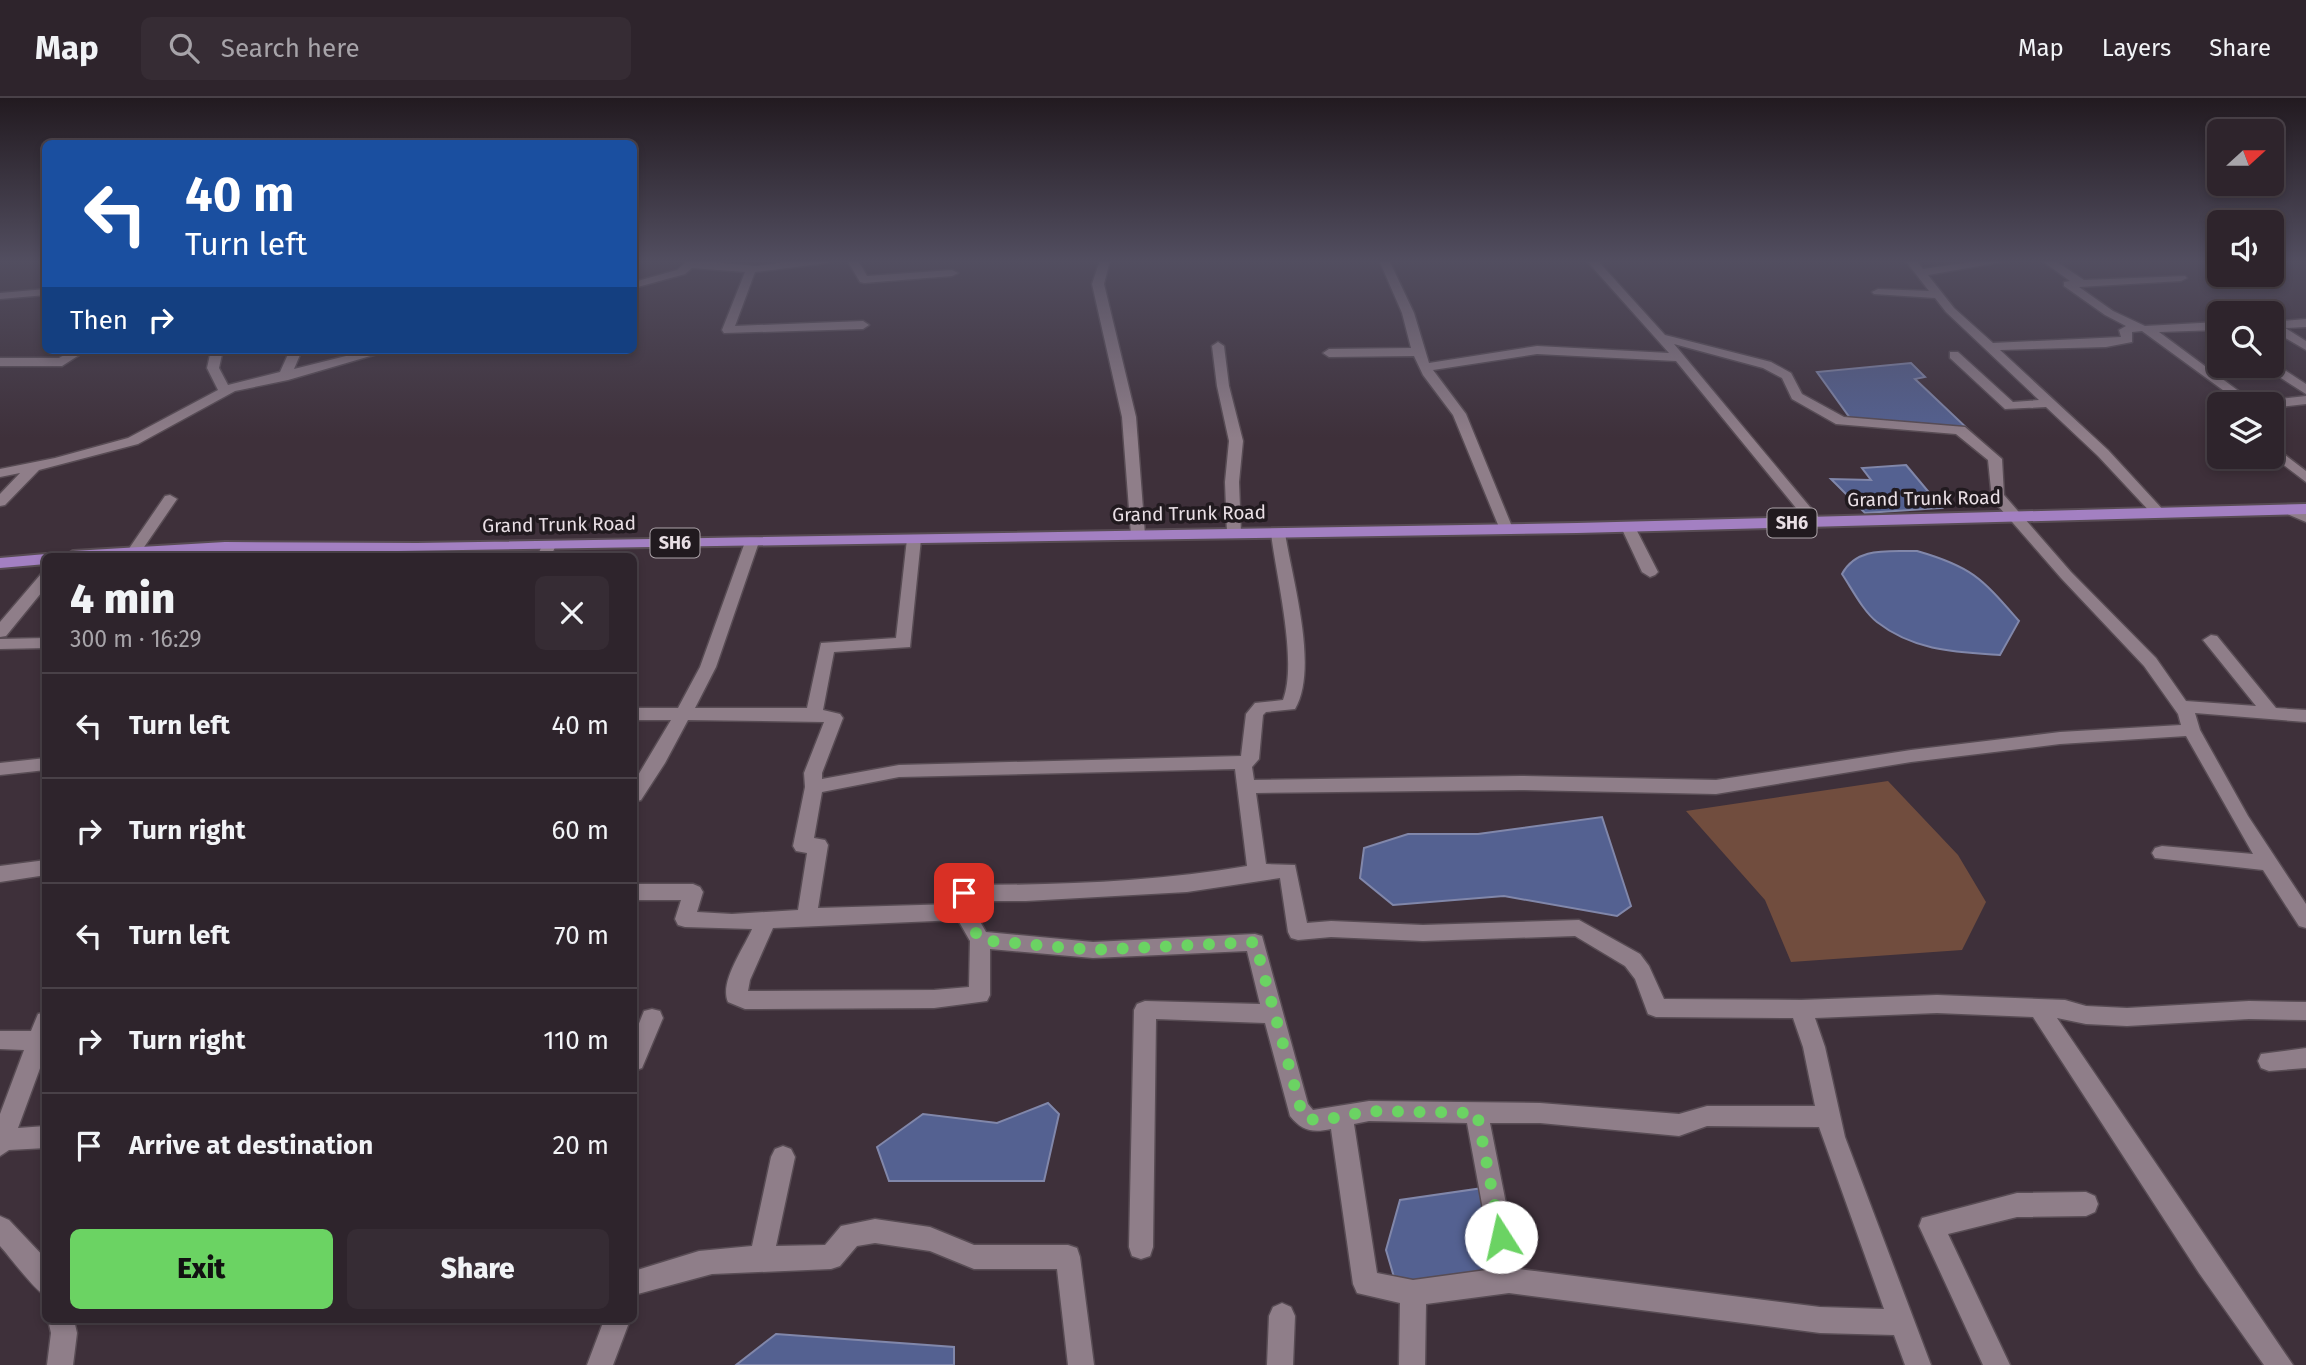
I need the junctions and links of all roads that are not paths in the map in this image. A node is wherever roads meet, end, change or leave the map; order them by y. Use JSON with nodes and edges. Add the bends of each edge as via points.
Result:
{"nodes":[{"id":1,"x":732,"y":319,"type":"edge"},
{"id":2,"x":1106,"y":319,"type":"edge"},
{"id":3,"x":1410,"y":319,"type":"edge"},
{"id":4,"x":1645,"y":319,"type":"edge"},
{"id":5,"x":1962,"y":319,"type":"edge"},
{"id":6,"x":2126,"y":319,"type":"edge"},
{"id":7,"x":2306,"y":323,"type":"edge"},
{"id":8,"x":863,"y":324,"type":"dead end"},
{"id":9,"x":2284,"y":324,"type":"edge"},
{"id":10,"x":2207,"y":327,"type":"edge"},
{"id":11,"x":2141,"y":328,"type":"junction"},
{"id":12,"x":2284,"y":332,"type":"edge"},
{"id":13,"x":1661,"y":337,"type":"junction"},
{"id":14,"x":1218,"y":346,"type":"dead end"},
{"id":15,"x":2306,"y":346,"type":"edge"},
{"id":16,"x":1990,"y":347,"type":"junction"},
{"id":17,"x":1329,"y":352,"type":"dead end"},
{"id":18,"x":1419,"y":352,"type":"junction"},
{"id":19,"x":75,"y":354,"type":"edge"},
{"id":20,"x":216,"y":354,"type":"edge"},
{"id":21,"x":294,"y":354,"type":"edge"},
{"id":22,"x":370,"y":354,"type":"edge"},
{"id":23,"x":1954,"y":355,"type":"dead end"},
{"id":24,"x":1679,"y":357,"type":"junction"},
{"id":25,"x":0,"y":362,"type":"edge"},
{"id":26,"x":1425,"y":367,"type":"junction"},
{"id":27,"x":2284,"y":375,"type":"edge"},
{"id":28,"x":284,"y":377,"type":"junction"},
{"id":29,"x":2306,"y":390,"type":"edge"},
{"id":30,"x":225,"y":391,"type":"junction"},
{"id":31,"x":2233,"y":392,"type":"edge"},
{"id":32,"x":2306,"y":400,"type":"edge"},
{"id":33,"x":2047,"y":403,"type":"junction"},
{"id":34,"x":2284,"y":403,"type":"edge"},
{"id":35,"x":2284,"y":459,"type":"edge"},
{"id":36,"x":35,"y":466,"type":"junction"},
{"id":37,"x":0,"y":473,"type":"edge"},
{"id":38,"x":2306,"y":478,"type":"edge"},
{"id":39,"x":170,"y":499,"type":"dead end"},
{"id":40,"x":0,"y":502,"type":"edge"},
{"id":41,"x":2298,"y":510,"type":"edge"},
{"id":42,"x":2159,"y":513,"type":"junction"},
{"id":43,"x":2013,"y":517,"type":"junction"},
{"id":44,"x":2306,"y":518,"type":"edge"},
{"id":45,"x":1815,"y":522,"type":"junction"},
{"id":46,"x":1628,"y":527,"type":"junction"},
{"id":47,"x":1506,"y":529,"type":"junction"},
{"id":48,"x":1278,"y":533,"type":"junction"},
{"id":49,"x":1234,"y":534,"type":"junction"},
{"id":50,"x":1138,"y":535,"type":"junction"},
{"id":51,"x":914,"y":538,"type":"junction"},
{"id":52,"x":751,"y":542,"type":"junction"},
{"id":53,"x":547,"y":551,"type":"edge"},
{"id":54,"x":222,"y":552,"type":"edge"},
{"id":55,"x":133,"y":553,"type":"joint"},
{"id":56,"x":42,"y":559,"type":"edge"},
{"id":57,"x":0,"y":563,"type":"edge"},
{"id":58,"x":1650,"y":572,"type":"dead end"},
{"id":59,"x":42,"y":582,"type":"edge"},
{"id":60,"x":0,"y":632,"type":"edge"},
{"id":61,"x":2211,"y":640,"type":"dead end"},
{"id":62,"x":42,"y":643,"type":"edge"},
{"id":63,"x":0,"y":644,"type":"edge"},
{"id":64,"x":2181,"y":706,"type":"junction"},
{"id":65,"x":2271,"y":713,"type":"junction"},
{"id":66,"x":637,"y":714,"type":"edge"},
{"id":67,"x":814,"y":714,"type":"junction"},
{"id":68,"x":682,"y":715,"type":"junction"},
{"id":69,"x":2306,"y":716,"type":"edge"},
{"id":70,"x":2191,"y":730,"type":"junction"},
{"id":71,"x":42,"y":764,"type":"edge"},
{"id":72,"x":1243,"y":764,"type":"junction"},
{"id":73,"x":0,"y":769,"type":"edge"},
{"id":74,"x":637,"y":787,"type":"edge"},
{"id":75,"x":814,"y":787,"type":"junction"},
{"id":76,"x":1246,"y":787,"type":"junction"},
{"id":77,"x":2162,"y":853,"type":"dead end"},
{"id":78,"x":2269,"y":863,"type":"junction"},
{"id":79,"x":42,"y":868,"type":"edge"},
{"id":80,"x":1257,"y":872,"type":"junction"},
{"id":81,"x":0,"y":874,"type":"edge"},
{"id":82,"x":637,"y":892,"type":"edge"},
{"id":83,"x":964,"y":912,"type":"junction"},
{"id":84,"x":807,"y":917,"type":"junction"},
{"id":85,"x":2306,"y":920,"type":"edge"},
{"id":86,"x":766,"y":922,"type":"junction"},
{"id":87,"x":980,"y":940,"type":"junction"},
{"id":88,"x":2039,"y":1008,"type":"junction"},
{"id":89,"x":1801,"y":1009,"type":"junction"},
{"id":90,"x":2306,"y":1011,"type":"edge"},
{"id":91,"x":1273,"y":1014,"type":"junction"},
{"id":92,"x":652,"y":1017,"type":"dead end"},
{"id":93,"x":42,"y":1031,"type":"edge"},
{"id":94,"x":0,"y":1040,"type":"edge"},
{"id":95,"x":637,"y":1054,"type":"edge"},
{"id":96,"x":2306,"y":1058,"type":"edge"},
{"id":97,"x":2269,"y":1061,"type":"dead end"},
{"id":98,"x":1477,"y":1113,"type":"junction"},
{"id":99,"x":1341,"y":1116,"type":"junction"},
{"id":100,"x":1828,"y":1117,"type":"junction"},
{"id":101,"x":42,"y":1137,"type":"edge"},
{"id":102,"x":1,"y":1142,"type":"edge"},
{"id":103,"x":783,"y":1157,"type":"dead end"},
{"id":104,"x":2085,"y":1204,"type":"dead end"},
{"id":105,"x":0,"y":1228,"type":"edge"},
{"id":106,"x":1141,"y":1247,"type":"dead end"},
{"id":107,"x":761,"y":1260,"type":"junction"},
{"id":108,"x":42,"y":1277,"type":"edge"},
{"id":109,"x":1509,"y":1280,"type":"junction"},
{"id":110,"x":637,"y":1282,"type":"edge"},
{"id":111,"x":1413,"y":1293,"type":"junction"},
{"id":112,"x":1282,"y":1317,"type":"dead end"},
{"id":113,"x":1902,"y":1322,"type":"junction"},
{"id":114,"x":62,"y":1323,"type":"edge"},
{"id":115,"x":616,"y":1323,"type":"edge"},
{"id":116,"x":60,"y":1365,"type":"edge"},
{"id":117,"x":600,"y":1365,"type":"edge"},
{"id":118,"x":1081,"y":1365,"type":"edge"},
{"id":119,"x":1280,"y":1365,"type":"edge"},
{"id":120,"x":1412,"y":1365,"type":"edge"},
{"id":121,"x":1918,"y":1365,"type":"edge"},
{"id":122,"x":1997,"y":1365,"type":"edge"},
{"id":123,"x":2280,"y":1365,"type":"edge"}],
"edges":[{"from":1,"to":8,"type":"street","via":[[728,330]]},
{"from":2,"to":50,"type":"street","via":[[1129,417]]},
{"from":3,"to":18,"type":"street"},
{"from":4,"to":13,"type":"street"},
{"from":5,"to":16,"type":"street"},
{"from":6,"to":11,"type":"street"},
{"from":7,"to":9,"type":"street"},
{"from":10,"to":11,"type":"street"},
{"from":11,"to":16,"type":"street","via":[[2125,330],[2128,339],[2106,343]]},
{"from":11,"to":31,"type":"street"},
{"from":12,"to":15,"type":"street"},
{"from":13,"to":24,"type":"street"},
{"from":13,"to":43,"type":"street","via":[[1767,365],[1787,376],[1797,396],[1842,421],[1960,430],[1995,459],[1997,496]]},
{"from":14,"to":49,"type":"street","via":[[1236,441]]},
{"from":16,"to":33,"type":"street"},
{"from":17,"to":18,"type":"street"},
{"from":18,"to":26,"type":"street"},
{"from":19,"to":25,"type":"street","via":[[62,362]]},
{"from":20,"to":30,"type":"street","via":[[213,368]]},
{"from":21,"to":28,"type":"street"},
{"from":22,"to":28,"type":"street"},
{"from":23,"to":33,"type":"street","via":[[2010,406]]},
{"from":24,"to":26,"type":"street","via":[[1537,350]]},
{"from":24,"to":45,"type":"street"},
{"from":26,"to":47,"type":"street","via":[[1459,414]]},
{"from":27,"to":29,"type":"street"},
{"from":28,"to":30,"type":"street"},
{"from":30,"to":36,"type":"street","via":[[133,441]]},
{"from":32,"to":34,"type":"street"},
{"from":33,"to":42,"type":"street","via":[[2103,453]]},
{"from":35,"to":38,"type":"street"},
{"from":36,"to":37,"type":"street"},
{"from":36,"to":40,"type":"street"},
{"from":39,"to":55,"type":"street"},
{"from":41,"to":42,"type":"main road","name":"Grand Trunk Road","number":"SH6"},
{"from":41,"to":44,"type":"street"},
{"from":42,"to":43,"type":"main road","name":"Grand Trunk Road","number":"SH6"},
{"from":43,"to":45,"type":"main road","name":"Grand Trunk Road","number":"SH6"},
{"from":43,"to":64,"type":"street","via":[[2097,609],[2136,644]]},
{"from":45,"to":46,"type":"main road","name":"Grand Trunk Road","number":"SH6"},
{"from":46,"to":47,"type":"main road","name":"Grand Trunk Road","number":"SH6"},
{"from":46,"to":58,"type":"street"},
{"from":47,"to":48,"type":"main road","name":"Grand Trunk Road","number":"SH6"},
{"from":48,"to":49,"type":"main road","name":"Grand Trunk Road","number":"SH6"},
{"from":48,"to":72,"type":"street","via":[[1297,673],[1295,697],[1289,705],[1261,708],[1255,714],[1250,759]]},
{"from":49,"to":50,"type":"main road","name":"Grand Trunk Road","number":"SH6"},
{"from":50,"to":51,"type":"main road","name":"Grand Trunk Road","number":"SH6"},
{"from":51,"to":52,"type":"main road","name":"Grand Trunk Road","number":"SH6"},
{"from":51,"to":67,"type":"street","via":[[904,643],[827,647]]},
{"from":52,"to":53,"type":"main road","name":"Grand Trunk Road","number":"SH6"},
{"from":52,"to":68,"type":"street","via":[[708,667]]},
{"from":53,"to":54,"type":"main road","name":"Grand Trunk Road","number":"SH6"},
{"from":54,"to":55,"type":"main road","name":"Grand Trunk Road","number":"SH6"},
{"from":56,"to":57,"type":"main road"},
{"from":59,"to":60,"type":"street"},
{"from":61,"to":65,"type":"street"},
{"from":62,"to":63,"type":"street"},
{"from":64,"to":65,"type":"street"},
{"from":64,"to":70,"type":"street"},
{"from":65,"to":69,"type":"street"},
{"from":66,"to":68,"type":"street"},
{"from":67,"to":68,"type":"street"},
{"from":67,"to":75,"type":"street","via":[[834,718],[813,773]]},
{"from":68,"to":74,"type":"street"},
{"from":70,"to":76,"type":"street","via":[[2060,738],[1716,787],[1520,783]]},
{"from":70,"to":78,"type":"street"},
{"from":71,"to":73,"type":"street"},
{"from":72,"to":75,"type":"street","via":[[912,771]]},
{"from":72,"to":76,"type":"street"},
{"from":75,"to":84,"type":"street","via":[[803,846],[818,845]]},
{"from":76,"to":80,"type":"street"},
{"from":77,"to":78,"type":"street"},
{"from":78,"to":85,"type":"street"},
{"from":79,"to":81,"type":"street"},
{"from":80,"to":83,"type":"street","via":[[1186,884],[964,893]]},
{"from":80,"to":89,"type":"street","via":[[1288,870],[1298,932],[1578,928],[1594,942],[1628,955],[1646,980],[1656,1008]]},
{"from":82,"to":86,"type":"street","via":[[693,891],[685,919]]},
{"from":83,"to":84,"type":"street"},
{"from":83,"to":87,"type":"street"},
{"from":84,"to":86,"type":"street"},
{"from":86,"to":87,"type":"street","via":[[739,980],[736,996],[746,1000],[979,995]]},
{"from":87,"to":91,"type":"street","via":[[1093,950],[1255,942]]},
{"from":88,"to":89,"type":"street","via":[[1891,1004]]},
{"from":88,"to":90,"type":"street","via":[[2127,1017]]},
{"from":88,"to":123,"type":"street"},
{"from":89,"to":100,"type":"street"},
{"from":91,"to":99,"type":"street","via":[[1303,1117],[1318,1121]]},
{"from":91,"to":106,"type":"street","via":[[1145,1010]]},
{"from":92,"to":95,"type":"street"},
{"from":93,"to":94,"type":"street"},
{"from":93,"to":102,"type":"street"},
{"from":96,"to":97,"type":"street"},
{"from":98,"to":99,"type":"street","via":[[1369,1111]]},
{"from":98,"to":100,"type":"street","via":[[1540,1113],[1679,1125],[1707,1116]]},
{"from":98,"to":109,"type":"street"},
{"from":99,"to":111,"type":"street","via":[[1366,1284]]},
{"from":100,"to":113,"type":"street"},
{"from":101,"to":102,"type":"street"},
{"from":103,"to":107,"type":"street"},
{"from":104,"to":122,"type":"street","via":[[2017,1205],[1931,1226]]},
{"from":105,"to":108,"type":"street"},
{"from":107,"to":110,"type":"street","via":[[688,1266]]},
{"from":107,"to":118,"type":"street","via":[[831,1257],[850,1235],[875,1231],[930,1239],[974,1257],[1068,1257]]},
{"from":109,"to":111,"type":"street"},
{"from":109,"to":113,"type":"street","via":[[1820,1321]]},
{"from":111,"to":120,"type":"street"},
{"from":112,"to":119,"type":"street"},
{"from":113,"to":121,"type":"street"},
{"from":114,"to":116,"type":"street"},
{"from":115,"to":117,"type":"street"}]}
